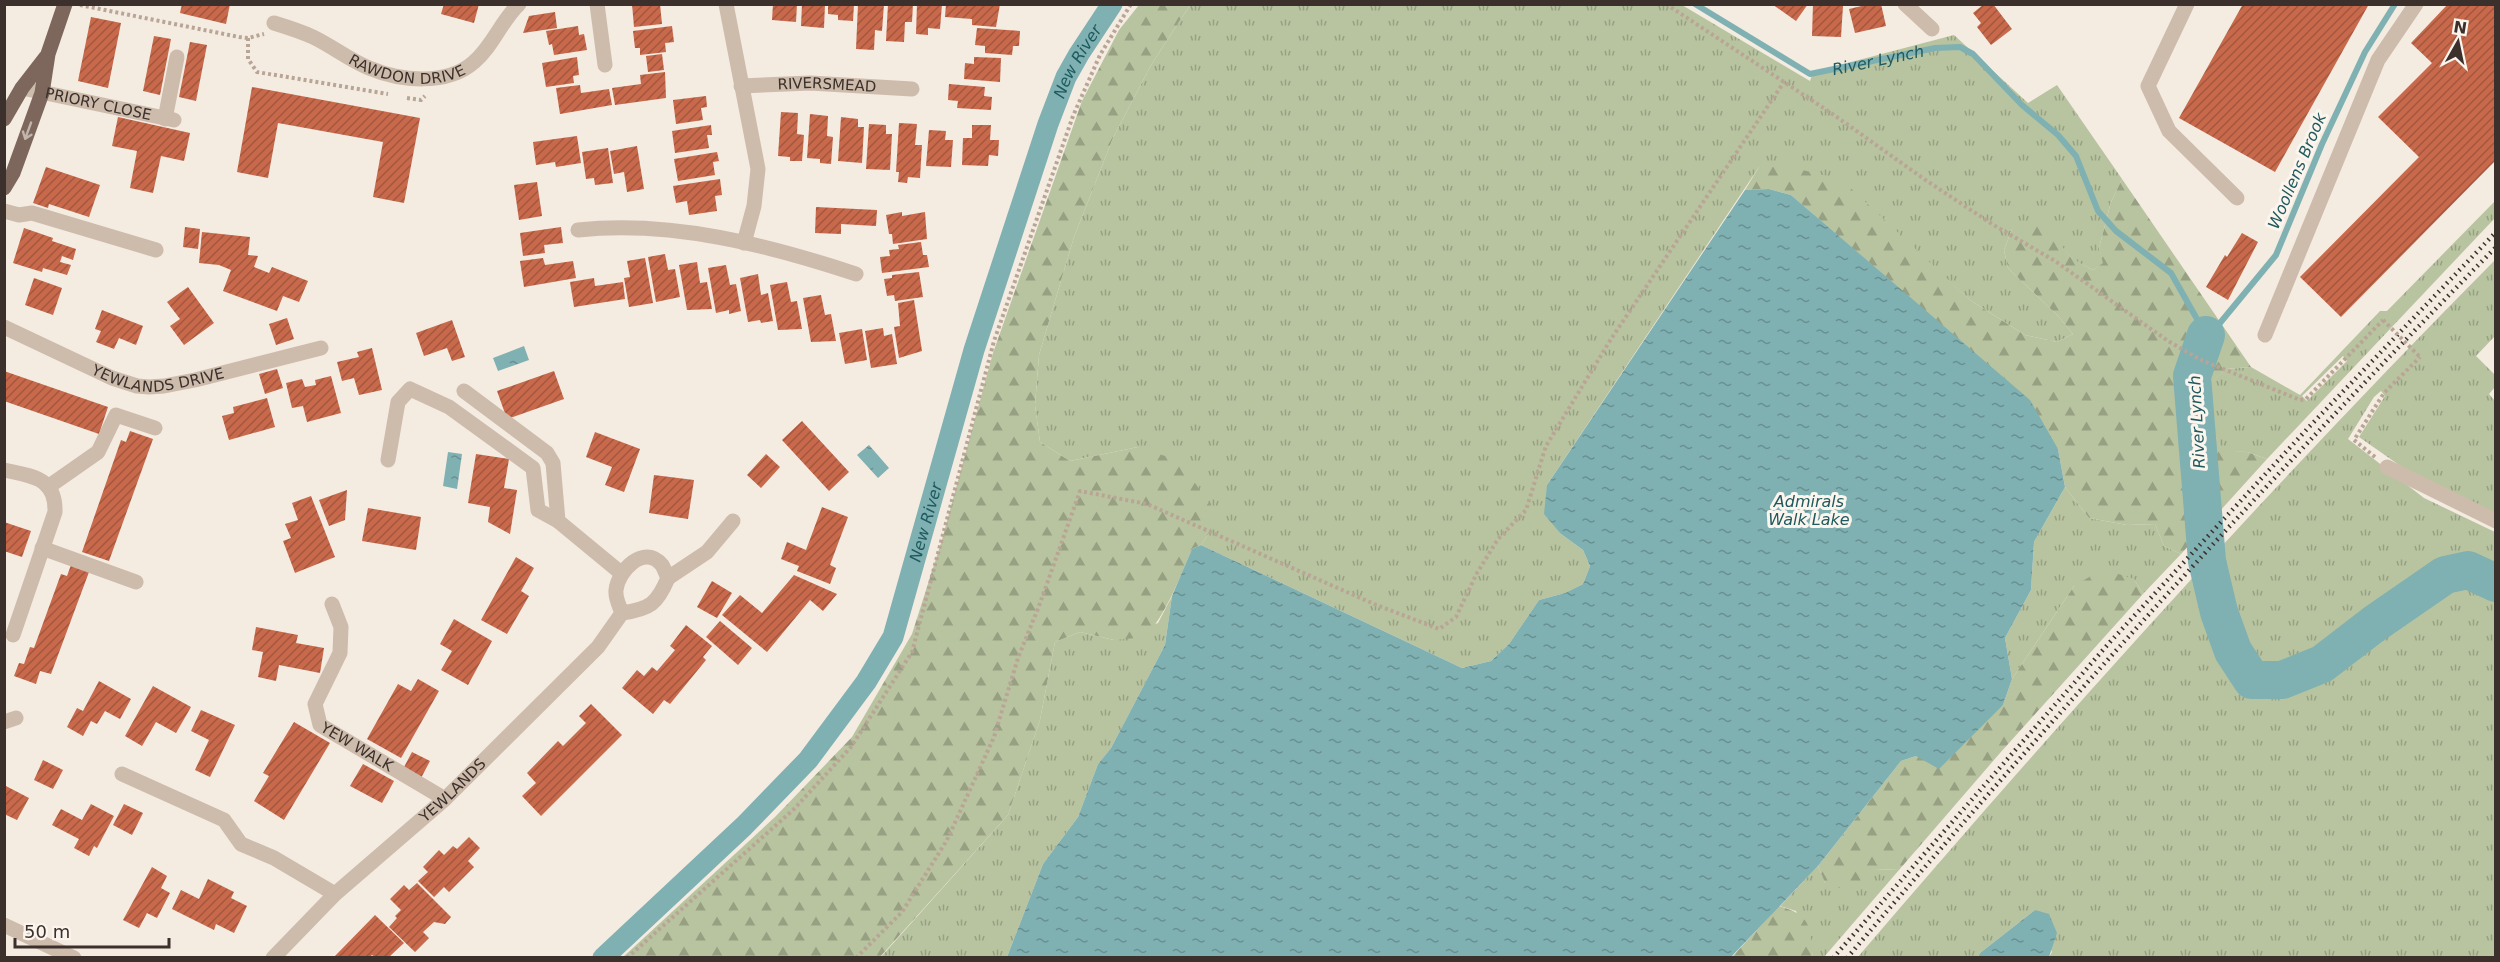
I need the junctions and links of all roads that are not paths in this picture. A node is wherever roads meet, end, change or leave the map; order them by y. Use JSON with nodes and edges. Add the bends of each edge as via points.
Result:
{"nodes":[{"id":1,"x":65,"y":4,"type":"edge"},
{"id":2,"x":519,"y":4,"type":"edge"},
{"id":3,"x":597,"y":4,"type":"edge"},
{"id":4,"x":726,"y":4,"type":"edge"},
{"id":5,"x":1905,"y":4,"type":"edge"},
{"id":6,"x":2187,"y":4,"type":"edge"},
{"id":7,"x":2416,"y":4,"type":"edge"},
{"id":8,"x":274,"y":22,"type":"road end"},
{"id":9,"x":1932,"y":29,"type":"dead end"},
{"id":10,"x":48,"y":54,"type":"junction"},
{"id":11,"x":177,"y":57,"type":"dead end"},
{"id":12,"x":605,"y":65,"type":"dead end"},
{"id":13,"x":741,"y":86,"type":"junction"},
{"id":14,"x":21,"y":88,"type":"junction"},
{"id":15,"x":912,"y":89,"type":"dead end"},
{"id":16,"x":42,"y":93,"type":"junction"},
{"id":17,"x":4,"y":119,"type":"edge"},
{"id":18,"x":4,"y":188,"type":"edge"},
{"id":19,"x":2238,"y":198,"type":"dead end"},
{"id":20,"x":4,"y":211,"type":"edge"},
{"id":21,"x":578,"y":230,"type":"dead end"},
{"id":22,"x":744,"y":243,"type":"junction"},
{"id":23,"x":156,"y":250,"type":"dead end"},
{"id":24,"x":856,"y":274,"type":"dead end"},
{"id":25,"x":4,"y":327,"type":"edge"},
{"id":26,"x":2265,"y":335,"type":"dead end"},
{"id":27,"x":321,"y":348,"type":"dead end"},
{"id":28,"x":464,"y":391,"type":"dead end"},
{"id":29,"x":155,"y":428,"type":"dead end"},
{"id":30,"x":388,"y":460,"type":"dead end"},
{"id":31,"x":2387,"y":466,"type":"road end"},
{"id":32,"x":4,"y":470,"type":"edge"},
{"id":33,"x":48,"y":487,"type":"junction"},
{"id":34,"x":558,"y":521,"type":"junction"},
{"id":35,"x":733,"y":521,"type":"dead end"},
{"id":36,"x":2496,"y":521,"type":"edge"},
{"id":37,"x":42,"y":548,"type":"junction"},
{"id":38,"x":621,"y":573,"type":"junction"},
{"id":39,"x":668,"y":578,"type":"junction"},
{"id":40,"x":136,"y":582,"type":"dead end"},
{"id":41,"x":332,"y":604,"type":"dead end"},
{"id":42,"x":622,"y":612,"type":"junction"},
{"id":43,"x":13,"y":635,"type":"dead end"},
{"id":44,"x":122,"y":774,"type":"dead end"},
{"id":45,"x":445,"y":798,"type":"junction"},
{"id":46,"x":335,"y":894,"type":"junction"},
{"id":47,"x":4,"y":925,"type":"edge"},
{"id":48,"x":74,"y":957,"type":"edge"},
{"id":49,"x":273,"y":957,"type":"edge"}],
"edges":[{"from":1,"to":10,"type":"main road"},
{"from":2,"to":8,"type":"street","name":"RAWDON DRIVE","via":[[473,64],[453,74],[426,79],[382,73]]},
{"from":3,"to":12,"type":"street"},
{"from":4,"to":13,"type":"street"},
{"from":5,"to":9,"type":"street"},
{"from":6,"to":19,"type":"street","via":[[2148,86],[2169,131]]},
{"from":7,"to":26,"type":"street","via":[[2378,60]]},
{"from":10,"to":14,"type":"main road"},
{"from":10,"to":16,"type":"main road"},
{"from":11,"to":16,"type":"street","name":"PRIORY CLOSE","via":[[170,120]]},
{"from":13,"to":15,"type":"street","name":"RIVERSMEAD","via":[[810,83]]},
{"from":13,"to":22,"type":"street","via":[[758,169]]},
{"from":14,"to":16,"type":"street","name":"PRIORY CLOSE"},
{"from":14,"to":17,"type":"main road"},
{"from":16,"to":18,"type":"main road","one_way":true},
{"from":20,"to":23,"type":"street","via":[[32,213]]},
{"from":21,"to":22,"type":"street","via":[[636,228]]},
{"from":22,"to":24,"type":"street"},
{"from":25,"to":27,"type":"street","name":"YEWLANDS DRIVE","via":[[112,378],[141,386],[195,380]]},
{"from":28,"to":34,"type":"street","via":[[547,453],[553,463]]},
{"from":29,"to":33,"type":"street","via":[[116,415],[98,452]]},
{"from":30,"to":34,"type":"street","via":[[398,402],[410,389],[449,407],[533,468],[538,510]]},
{"from":31,"to":36,"type":"street"},
{"from":32,"to":33,"type":"street","via":[[33,476]]},
{"from":33,"to":37,"type":"street","via":[[55,512]]},
{"from":34,"to":38,"type":"street"},
{"from":35,"to":39,"type":"street","via":[[707,552]]},
{"from":37,"to":40,"type":"street"},
{"from":37,"to":43,"type":"street"},
{"from":38,"to":39,"type":"street","via":[[634,561],[649,558],[662,564]]},
{"from":38,"to":42,"type":"street","via":[[616,598]]},
{"from":39,"to":42,"type":"street","via":[[655,602],[641,610]]},
{"from":41,"to":45,"type":"street","name":"YEW WALK","via":[[341,627],[340,654],[315,704],[320,725]]},
{"from":42,"to":45,"type":"street","name":"YEWLANDS","via":[[598,647]]},
{"from":44,"to":46,"type":"street","via":[[224,820],[241,844],[274,858]]},
{"from":45,"to":46,"type":"street","name":"YEWLANDS"},
{"from":46,"to":49,"type":"street","name":"YEWLANDS"},
{"from":47,"to":48,"type":"street"}]}
